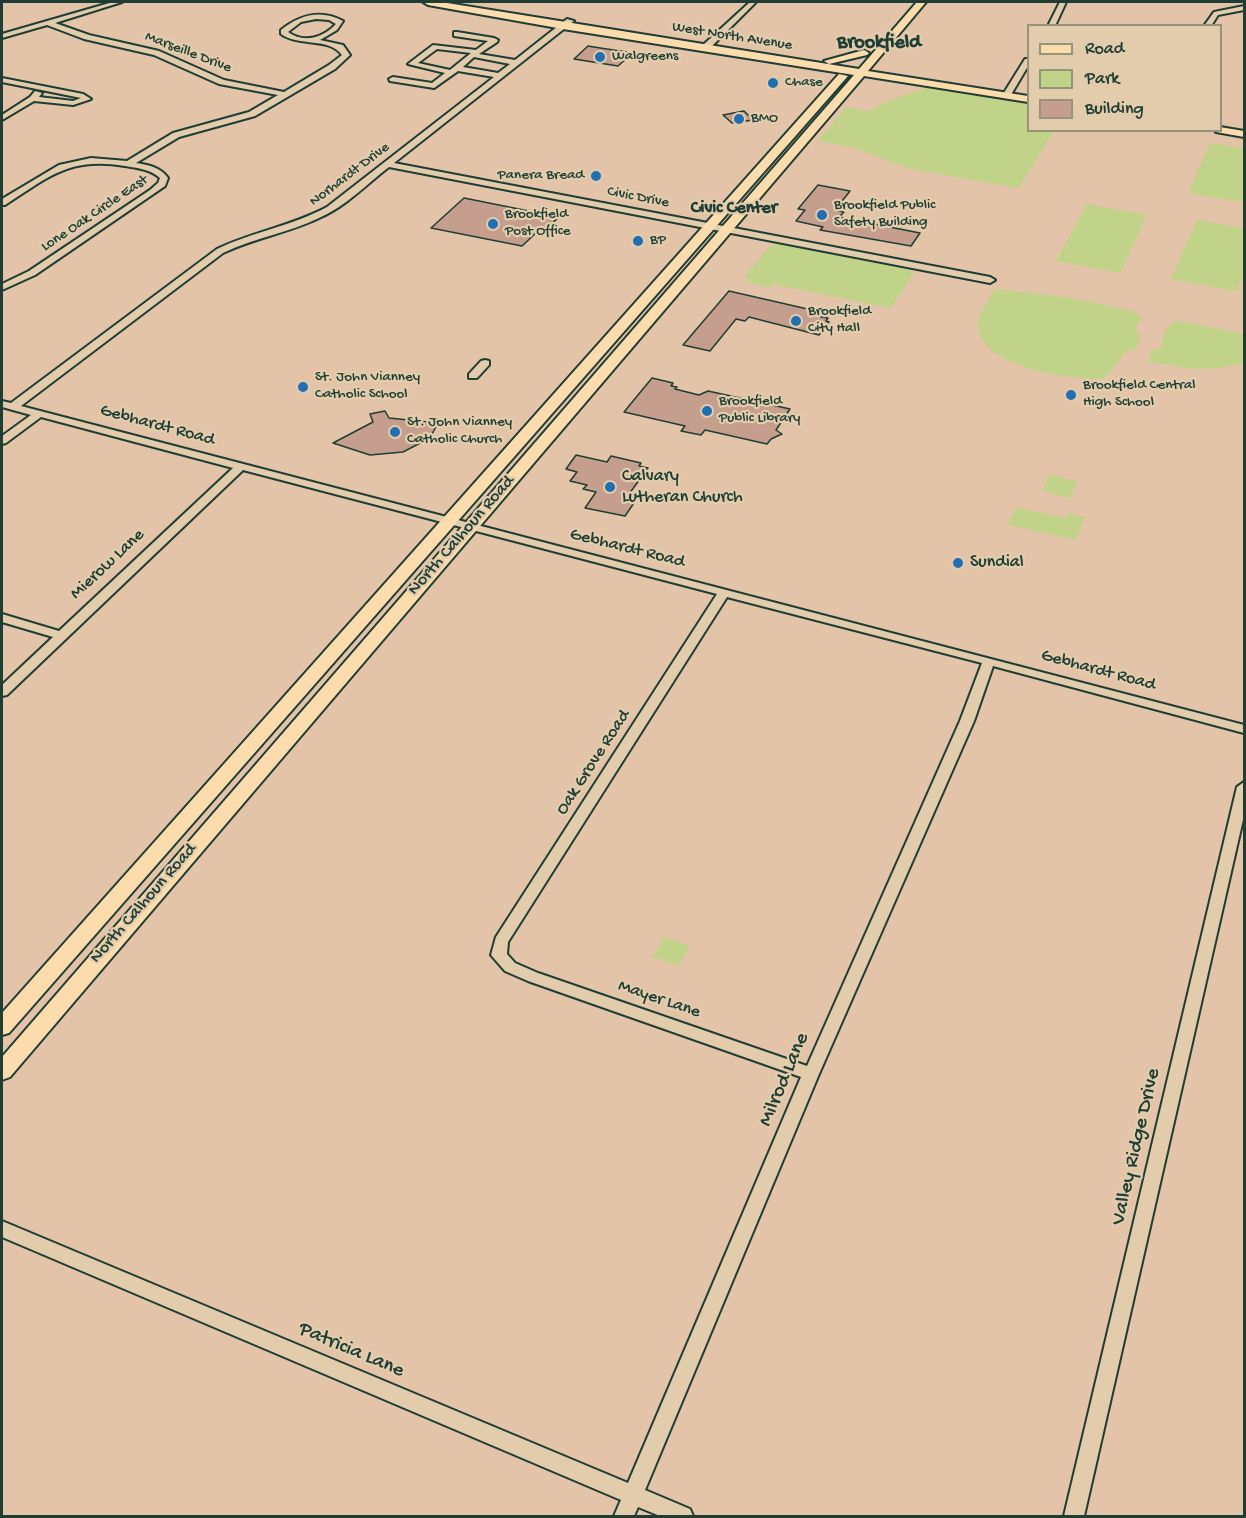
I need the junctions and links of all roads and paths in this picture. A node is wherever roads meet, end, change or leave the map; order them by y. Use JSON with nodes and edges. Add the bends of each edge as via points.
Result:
{"nodes":[{"id":1,"x":120,"y":2,"type":"edge"},
{"id":2,"x":429,"y":2,"type":"edge"},
{"id":3,"x":753,"y":2,"type":"edge"},
{"id":4,"x":922,"y":2,"type":"edge"},
{"id":5,"x":1063,"y":2,"type":"edge"},
{"id":6,"x":1245,"y":8,"type":"edge"},
{"id":7,"x":48,"y":22,"type":"junction"},
{"id":8,"x":567,"y":23,"type":"junction"},
{"id":9,"x":1052,"y":24,"type":"edge"},
{"id":10,"x":1208,"y":24,"type":"edge"},
{"id":11,"x":456,"y":34,"type":"dead end"},
{"id":12,"x":2,"y":36,"type":"edge"},
{"id":13,"x":315,"y":41,"type":"junction"},
{"id":14,"x":873,"y":42,"type":"dead end"},
{"id":15,"x":708,"y":45,"type":"junction"},
{"id":16,"x":864,"y":53,"type":"junction"},
{"id":17,"x":476,"y":54,"type":"junction"},
{"id":18,"x":745,"y":54,"type":"junction"},
{"id":19,"x":829,"y":61,"type":"junction"},
{"id":20,"x":517,"y":63,"type":"junction"},
{"id":21,"x":1027,"y":64,"type":"edge"},
{"id":22,"x":453,"y":70,"type":"junction"},
{"id":23,"x":856,"y":71,"type":"junction"},
{"id":24,"x":500,"y":76,"type":"junction"},
{"id":25,"x":393,"y":79,"type":"dead end"},
{"id":26,"x":2,"y":80,"type":"edge"},
{"id":27,"x":40,"y":88,"type":"junction"},
{"id":28,"x":1008,"y":93,"type":"junction"},
{"id":29,"x":1027,"y":93,"type":"edge"},
{"id":30,"x":284,"y":94,"type":"junction"},
{"id":31,"x":1027,"y":98,"type":"edge"},
{"id":32,"x":33,"y":99,"type":"junction"},
{"id":33,"x":2,"y":118,"type":"edge"},
{"id":34,"x":1222,"y":124,"type":"edge"},
{"id":35,"x":1245,"y":128,"type":"edge"},
{"id":36,"x":1222,"y":130,"type":"edge"},
{"id":37,"x":1245,"y":134,"type":"edge"},
{"id":38,"x":128,"y":164,"type":"junction"},
{"id":39,"x":388,"y":164,"type":"junction"},
{"id":40,"x":2,"y":203,"type":"edge"},
{"id":41,"x":711,"y":225,"type":"junction"},
{"id":42,"x":729,"y":229,"type":"junction"},
{"id":43,"x":990,"y":280,"type":"dead end"},
{"id":44,"x":2,"y":287,"type":"edge"},
{"id":45,"x":485,"y":363,"type":"dead end"},
{"id":46,"x":473,"y":376,"type":"dead end"},
{"id":47,"x":2,"y":404,"type":"edge"},
{"id":48,"x":14,"y":407,"type":"junction"},
{"id":49,"x":39,"y":414,"type":"junction"},
{"id":50,"x":2,"y":441,"type":"edge"},
{"id":51,"x":513,"y":448,"type":"junction"},
{"id":52,"x":241,"y":466,"type":"junction"},
{"id":53,"x":450,"y":521,"type":"junction"},
{"id":54,"x":470,"y":527,"type":"junction"},
{"id":55,"x":724,"y":592,"type":"junction"},
{"id":56,"x":2,"y":618,"type":"edge"},
{"id":57,"x":381,"y":632,"type":"junction"},
{"id":58,"x":60,"y":635,"type":"junction"},
{"id":59,"x":989,"y":661,"type":"junction"},
{"id":60,"x":2,"y":692,"type":"edge"},
{"id":61,"x":1245,"y":729,"type":"edge"},
{"id":62,"x":1245,"y":788,"type":"edge"},
{"id":63,"x":500,"y":955,"type":"joint"},
{"id":64,"x":2,"y":1027,"type":"edge"},
{"id":65,"x":2,"y":1071,"type":"edge"},
{"id":66,"x":811,"y":1074,"type":"junction"},
{"id":67,"x":2,"y":1229,"type":"edge"},
{"id":68,"x":633,"y":1495,"type":"junction"},
{"id":69,"x":624,"y":1516,"type":"edge"},
{"id":70,"x":683,"y":1516,"type":"edge"},
{"id":71,"x":1074,"y":1516,"type":"edge"}],
"edges":[{"from":1,"to":7,"type":"street"},
{"from":2,"to":8,"type":"main road","name":"West North Avenue"},
{"from":3,"to":15,"type":"street"},
{"from":4,"to":23,"type":"main road","name":"North Calhoun Road"},
{"from":5,"to":9,"type":"street"},
{"from":6,"to":10,"type":"street","via":[[1216,13]]},
{"from":7,"to":12,"type":"street"},
{"from":7,"to":30,"type":"street","name":"Marseille Drive","via":[[87,37],[156,53],[222,82]]},
{"from":8,"to":15,"type":"main road","name":"West North Avenue"},
{"from":8,"to":20,"type":"street","name":"Norhardt Drive"},
{"from":11,"to":17,"type":"street","via":[[494,40]]},
{"from":13,"to":13,"type":"street","via":[[340,23],[332,18],[304,18],[284,32]]},
{"from":13,"to":30,"type":"street","via":[[340,47],[346,55]]},
{"from":14,"to":16,"type":"main road","name":"North Calhoun Road"},
{"from":15,"to":18,"type":"main road","name":"West North Avenue"},
{"from":15,"to":19,"type":"main road","name":"West North Avenue"},
{"from":16,"to":19,"type":"main road"},
{"from":16,"to":23,"type":"main road","name":"North Calhoun Road"},
{"from":17,"to":20,"type":"street"},
{"from":17,"to":22,"type":"street"},
{"from":17,"to":22,"type":"street","via":[[436,47],[412,64]]},
{"from":18,"to":23,"type":"main road"},
{"from":18,"to":23,"type":"main road","name":"West North Avenue"},
{"from":19,"to":23,"type":"main road","name":"West North Avenue"},
{"from":20,"to":24,"type":"street","name":"Norhardt Drive"},
{"from":21,"to":28,"type":"street"},
{"from":22,"to":24,"type":"street"},
{"from":22,"to":25,"type":"street","via":[[434,86]]},
{"from":23,"to":28,"type":"main road","name":"West North Avenue"},
{"from":23,"to":28,"type":"main road","name":"West North Avenue","via":[[900,72]]},
{"from":23,"to":41,"type":"main road","name":"North Calhoun Road"},
{"from":23,"to":42,"type":"main road","name":"North Calhoun Road"},
{"from":24,"to":39,"type":"street","name":"Norhardt Drive"},
{"from":26,"to":27,"type":"street"},
{"from":27,"to":32,"type":"street"},
{"from":27,"to":32,"type":"street","via":[[87,99],[73,103]]},
{"from":28,"to":29,"type":"main road","name":"West North Avenue"},
{"from":28,"to":31,"type":"main road","name":"West North Avenue"},
{"from":30,"to":38,"type":"street","via":[[252,114],[165,141]]},
{"from":32,"to":33,"type":"street"},
{"from":34,"to":35,"type":"main road"},
{"from":36,"to":37,"type":"main road"},
{"from":38,"to":40,"type":"street","via":[[92,159],[66,164]]},
{"from":38,"to":44,"type":"street","name":"Lone Oak Circle East","via":[[160,172],[162,184],[39,269]]},
{"from":39,"to":41,"type":"street","name":"Civic Drive"},
{"from":39,"to":48,"type":"street","name":"Norhardt Drive","via":[[314,219],[220,251]]},
{"from":41,"to":42,"type":"street","name":"Civic Drive"},
{"from":41,"to":51,"type":"main road","name":"North Calhoun Road"},
{"from":42,"to":43,"type":"street","name":"Civic Drive"},
{"from":42,"to":54,"type":"main road","name":"North Calhoun Road"},
{"from":45,"to":46,"type":"street"},
{"from":47,"to":48,"type":"street","name":"Gebhardt Road"},
{"from":48,"to":49,"type":"street","name":"Gebhardt Road"},
{"from":49,"to":50,"type":"street"},
{"from":49,"to":52,"type":"street","name":"Gebhardt Road"},
{"from":51,"to":53,"type":"main road","name":"North Calhoun Road"},
{"from":51,"to":54,"type":"main road","via":[[506,469],[466,518],[464,523]]},
{"from":52,"to":53,"type":"street","name":"Gebhardt Road"},
{"from":52,"to":58,"type":"street","name":"Mierow Lane"},
{"from":53,"to":54,"type":"street","name":"Gebhardt Road"},
{"from":53,"to":57,"type":"main road","via":[[456,528],[413,578]]},
{"from":53,"to":64,"type":"main road","name":"North Calhoun Road"},
{"from":54,"to":55,"type":"street","name":"Gebhardt Road"},
{"from":54,"to":57,"type":"main road","name":"North Calhoun Road"},
{"from":55,"to":59,"type":"street","name":"Gebhardt Road"},
{"from":55,"to":63,"type":"street","name":"Oak Grove Road","via":[[501,941]]},
{"from":56,"to":58,"type":"street"},
{"from":57,"to":65,"type":"main road","name":"North Calhoun Road"},
{"from":58,"to":60,"type":"street","name":"Mierow Lane"},
{"from":59,"to":61,"type":"street","name":"Gebhardt Road"},
{"from":59,"to":66,"type":"street","name":"Milrod Lane","via":[[967,720]]},
{"from":62,"to":71,"type":"street","name":"Valley Ridge Drive"},
{"from":63,"to":66,"type":"street","name":"Mayer Lane","via":[[526,974]]},
{"from":66,"to":68,"type":"street","name":"Milrod Lane"},
{"from":67,"to":68,"type":"street","name":"Patricia Lane"},
{"from":68,"to":69,"type":"street","name":"Milrod Lane"},
{"from":68,"to":70,"type":"street","name":"Patricia Lane"}]}
